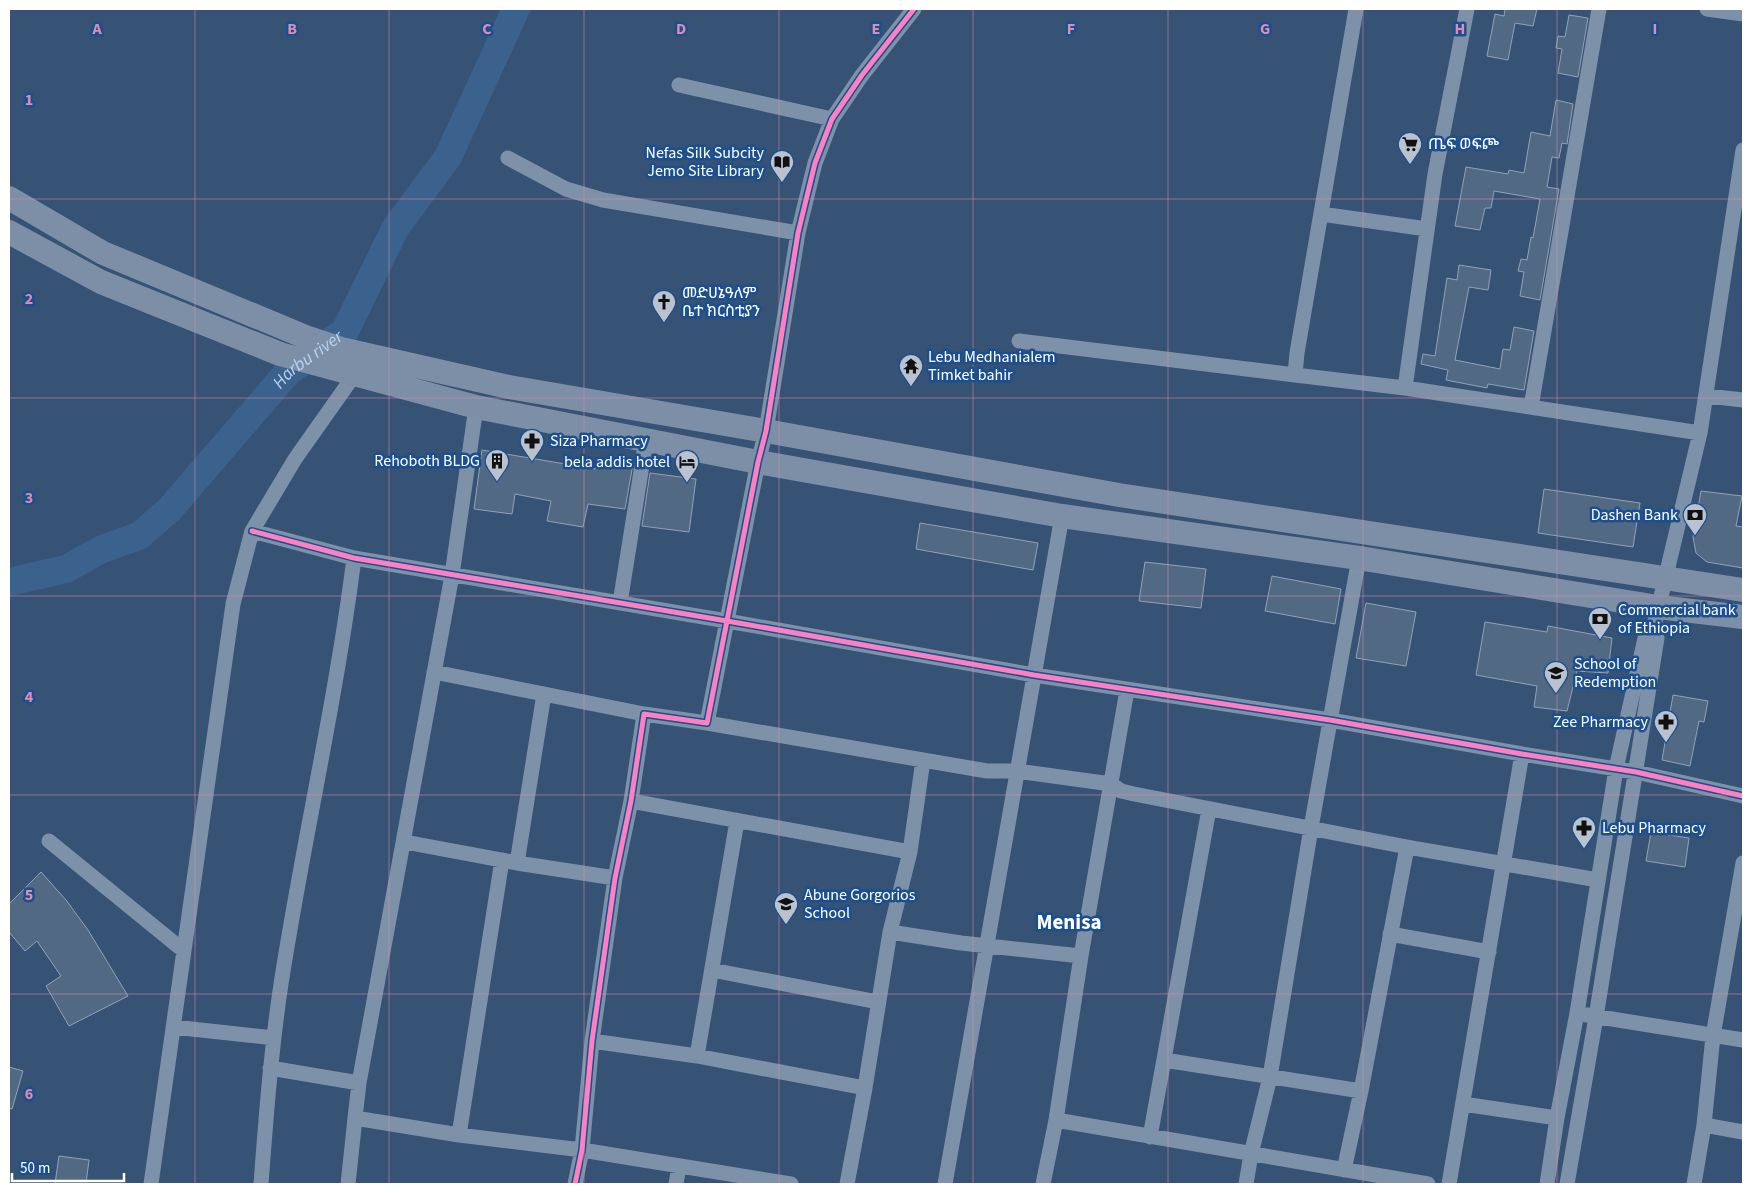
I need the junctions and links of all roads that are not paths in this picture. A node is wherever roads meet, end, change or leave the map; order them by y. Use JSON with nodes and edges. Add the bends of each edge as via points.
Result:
{"nodes":[{"id":1,"x":914,"y":9,"type":"edge"},
{"id":2,"x":1356,"y":9,"type":"edge"},
{"id":3,"x":1467,"y":9,"type":"edge"},
{"id":4,"x":1599,"y":9,"type":"edge"},
{"id":5,"x":1707,"y":9,"type":"edge"},
{"id":6,"x":1743,"y":14,"type":"edge"},
{"id":7,"x":679,"y":86,"type":"dead end"},
{"id":8,"x":832,"y":119,"type":"junction"},
{"id":9,"x":1743,"y":150,"type":"edge"},
{"id":10,"x":508,"y":158,"type":"dead end"},
{"id":11,"x":9,"y":198,"type":"edge"},
{"id":12,"x":1321,"y":214,"type":"junction"},
{"id":13,"x":1427,"y":229,"type":"junction"},
{"id":14,"x":9,"y":232,"type":"edge"},
{"id":15,"x":798,"y":233,"type":"junction"},
{"id":16,"x":1019,"y":342,"type":"dead end"},
{"id":17,"x":353,"y":359,"type":"junction"},
{"id":18,"x":1295,"y":375,"type":"junction"},
{"id":19,"x":1405,"y":388,"type":"junction"},
{"id":20,"x":1707,"y":396,"type":"junction"},
{"id":21,"x":1743,"y":400,"type":"edge"},
{"id":22,"x":476,"y":407,"type":"junction"},
{"id":23,"x":1531,"y":407,"type":"junction"},
{"id":24,"x":766,"y":431,"type":"junction"},
{"id":25,"x":1700,"y":433,"type":"junction"},
{"id":26,"x":646,"y":440,"type":"junction"},
{"id":27,"x":758,"y":462,"type":"junction"},
{"id":28,"x":1062,"y":516,"type":"junction"},
{"id":29,"x":252,"y":530,"type":"junction"},
{"id":30,"x":354,"y":558,"type":"junction"},
{"id":31,"x":1359,"y":558,"type":"junction"},
{"id":32,"x":452,"y":575,"type":"junction"},
{"id":33,"x":1664,"y":579,"type":"junction"},
{"id":34,"x":1743,"y":590,"type":"edge"},
{"id":35,"x":620,"y":603,"type":"junction"},
{"id":36,"x":1656,"y":617,"type":"junction"},
{"id":37,"x":1743,"y":617,"type":"edge"},
{"id":38,"x":727,"y":621,"type":"junction"},
{"id":39,"x":434,"y":672,"type":"junction"},
{"id":40,"x":1034,"y":676,"type":"junction"},
{"id":41,"x":1127,"y":690,"type":"junction"},
{"id":42,"x":544,"y":694,"type":"junction"},
{"id":43,"x":644,"y":714,"type":"junction"},
{"id":44,"x":1330,"y":720,"type":"junction"},
{"id":45,"x":707,"y":723,"type":"junction"},
{"id":46,"x":1522,"y":754,"type":"junction"},
{"id":47,"x":923,"y":760,"type":"junction"},
{"id":48,"x":1616,"y":769,"type":"junction"},
{"id":49,"x":1017,"y":771,"type":"junction"},
{"id":50,"x":1636,"y":772,"type":"junction"},
{"id":51,"x":1111,"y":784,"type":"junction"},
{"id":52,"x":1743,"y":796,"type":"edge"},
{"id":53,"x":631,"y":801,"type":"junction"},
{"id":54,"x":1209,"y":808,"type":"junction"},
{"id":55,"x":737,"y":821,"type":"junction"},
{"id":56,"x":1311,"y":828,"type":"junction"},
{"id":57,"x":49,"y":841,"type":"dead end"},
{"id":58,"x":405,"y":842,"type":"junction"},
{"id":59,"x":1407,"y":847,"type":"junction"},
{"id":60,"x":910,"y":852,"type":"junction"},
{"id":61,"x":509,"y":861,"type":"junction"},
{"id":62,"x":1504,"y":863,"type":"junction"},
{"id":63,"x":1743,"y":863,"type":"edge"},
{"id":64,"x":615,"y":878,"type":"junction"},
{"id":65,"x":1598,"y":880,"type":"junction"},
{"id":66,"x":890,"y":932,"type":"junction"},
{"id":67,"x":1390,"y":934,"type":"junction"},
{"id":68,"x":986,"y":946,"type":"junction"},
{"id":69,"x":184,"y":951,"type":"junction"},
{"id":70,"x":1489,"y":952,"type":"junction"},
{"id":71,"x":1081,"y":956,"type":"junction"},
{"id":72,"x":712,"y":970,"type":"junction"},
{"id":73,"x":878,"y":1002,"type":"junction"},
{"id":74,"x":1576,"y":1014,"type":"junction"},
{"id":75,"x":1596,"y":1017,"type":"junction"},
{"id":76,"x":173,"y":1027,"type":"junction"},
{"id":77,"x":1713,"y":1036,"type":"junction"},
{"id":78,"x":274,"y":1038,"type":"junction"},
{"id":79,"x":1743,"y":1040,"type":"edge"},
{"id":80,"x":592,"y":1042,"type":"junction"},
{"id":81,"x":697,"y":1056,"type":"junction"},
{"id":82,"x":1164,"y":1060,"type":"junction"},
{"id":83,"x":270,"y":1068,"type":"junction"},
{"id":84,"x":1270,"y":1077,"type":"junction"},
{"id":85,"x":359,"y":1084,"type":"junction"},
{"id":86,"x":865,"y":1088,"type":"junction"},
{"id":87,"x":1361,"y":1091,"type":"junction"},
{"id":88,"x":1463,"y":1104,"type":"junction"},
{"id":89,"x":355,"y":1118,"type":"junction"},
{"id":90,"x":1557,"y":1118,"type":"junction"},
{"id":91,"x":1056,"y":1120,"type":"junction"},
{"id":92,"x":1704,"y":1126,"type":"junction"},
{"id":93,"x":1743,"y":1132,"type":"edge"},
{"id":94,"x":459,"y":1135,"type":"junction"},
{"id":95,"x":1150,"y":1137,"type":"junction"},
{"id":96,"x":582,"y":1150,"type":"junction"},
{"id":97,"x":1251,"y":1154,"type":"junction"},
{"id":98,"x":679,"y":1166,"type":"junction"},
{"id":99,"x":1344,"y":1170,"type":"junction"},
{"id":100,"x":151,"y":1184,"type":"edge"},
{"id":101,"x":261,"y":1184,"type":"edge"},
{"id":102,"x":348,"y":1184,"type":"edge"},
{"id":103,"x":574,"y":1184,"type":"edge"},
{"id":104,"x":676,"y":1184,"type":"edge"},
{"id":105,"x":791,"y":1184,"type":"edge"},
{"id":106,"x":847,"y":1184,"type":"edge"},
{"id":107,"x":945,"y":1184,"type":"edge"},
{"id":108,"x":1043,"y":1184,"type":"edge"},
{"id":109,"x":1246,"y":1184,"type":"edge"},
{"id":110,"x":1428,"y":1184,"type":"edge"},
{"id":111,"x":1449,"y":1184,"type":"edge"},
{"id":112,"x":1548,"y":1184,"type":"edge"},
{"id":113,"x":1567,"y":1184,"type":"edge"},
{"id":114,"x":1694,"y":1184,"type":"edge"}],
"edges":[{"from":1,"to":8,"type":"street"},
{"from":2,"to":12,"type":"street"},
{"from":3,"to":13,"type":"street"},
{"from":4,"to":23,"type":"street"},
{"from":5,"to":6,"type":"street"},
{"from":7,"to":8,"type":"street"},
{"from":8,"to":15,"type":"street","via":[[814,163]]},
{"from":9,"to":20,"type":"street"},
{"from":10,"to":15,"type":"street","via":[[566,189],[603,200]]},
{"from":11,"to":17,"type":"main road","via":[[103,253]]},
{"from":12,"to":13,"type":"street"},
{"from":12,"to":18,"type":"street"},
{"from":13,"to":19,"type":"street"},
{"from":14,"to":17,"type":"main road","via":[[101,282],[280,354],[309,362]]},
{"from":15,"to":24,"type":"street"},
{"from":16,"to":18,"type":"street"},
{"from":17,"to":22,"type":"main road"},
{"from":17,"to":24,"type":"main road"},
{"from":17,"to":29,"type":"street"},
{"from":18,"to":19,"type":"street"},
{"from":19,"to":23,"type":"street"},
{"from":20,"to":21,"type":"street"},
{"from":20,"to":25,"type":"street"},
{"from":22,"to":26,"type":"main road"},
{"from":22,"to":32,"type":"street"},
{"from":23,"to":25,"type":"street"},
{"from":24,"to":27,"type":"street"},
{"from":24,"to":33,"type":"main road","via":[[1119,495]]},
{"from":25,"to":33,"type":"street"},
{"from":26,"to":27,"type":"main road"},
{"from":26,"to":35,"type":"street"},
{"from":27,"to":28,"type":"main road"},
{"from":27,"to":38,"type":"street"},
{"from":28,"to":31,"type":"main road"},
{"from":28,"to":40,"type":"street"},
{"from":29,"to":30,"type":"street"},
{"from":29,"to":69,"type":"street","via":[[233,604]]},
{"from":30,"to":32,"type":"street"},
{"from":30,"to":78,"type":"street"},
{"from":31,"to":36,"type":"main road"},
{"from":31,"to":44,"type":"street"},
{"from":32,"to":35,"type":"street"},
{"from":32,"to":39,"type":"street"},
{"from":33,"to":34,"type":"main road"},
{"from":33,"to":36,"type":"street"},
{"from":35,"to":38,"type":"street"},
{"from":36,"to":37,"type":"main road"},
{"from":36,"to":48,"type":"street","via":[[1645,638]]},
{"from":36,"to":50,"type":"street","via":[[1657,638]]},
{"from":38,"to":40,"type":"street"},
{"from":38,"to":45,"type":"street"},
{"from":39,"to":42,"type":"street"},
{"from":39,"to":58,"type":"street"},
{"from":40,"to":41,"type":"street"},
{"from":40,"to":49,"type":"street"},
{"from":41,"to":44,"type":"street"},
{"from":41,"to":51,"type":"street"},
{"from":42,"to":43,"type":"street"},
{"from":42,"to":61,"type":"street"},
{"from":43,"to":45,"type":"street"},
{"from":43,"to":53,"type":"street"},
{"from":44,"to":46,"type":"street"},
{"from":44,"to":56,"type":"street"},
{"from":45,"to":47,"type":"street"},
{"from":46,"to":48,"type":"street"},
{"from":46,"to":62,"type":"street"},
{"from":47,"to":49,"type":"street"},
{"from":47,"to":60,"type":"street"},
{"from":48,"to":50,"type":"street"},
{"from":48,"to":65,"type":"street"},
{"from":49,"to":51,"type":"street"},
{"from":49,"to":68,"type":"street"},
{"from":50,"to":52,"type":"street"},
{"from":50,"to":75,"type":"street"},
{"from":51,"to":54,"type":"street","via":[[1121,791]]},
{"from":51,"to":71,"type":"street"},
{"from":53,"to":55,"type":"street"},
{"from":53,"to":64,"type":"street"},
{"from":54,"to":56,"type":"street"},
{"from":54,"to":82,"type":"street"},
{"from":55,"to":60,"type":"street"},
{"from":55,"to":72,"type":"street"},
{"from":56,"to":59,"type":"street"},
{"from":56,"to":84,"type":"street"},
{"from":57,"to":69,"type":"street"},
{"from":58,"to":61,"type":"street"},
{"from":58,"to":85,"type":"street"},
{"from":59,"to":62,"type":"street"},
{"from":59,"to":67,"type":"street"},
{"from":60,"to":66,"type":"street"},
{"from":61,"to":64,"type":"street"},
{"from":61,"to":94,"type":"street"},
{"from":62,"to":65,"type":"street"},
{"from":62,"to":70,"type":"street"},
{"from":63,"to":77,"type":"street"},
{"from":64,"to":80,"type":"street"},
{"from":65,"to":74,"type":"street"},
{"from":66,"to":68,"type":"street"},
{"from":66,"to":73,"type":"street"},
{"from":67,"to":70,"type":"street"},
{"from":67,"to":87,"type":"street"},
{"from":68,"to":71,"type":"street"},
{"from":68,"to":107,"type":"street"},
{"from":69,"to":76,"type":"street"},
{"from":70,"to":88,"type":"street"},
{"from":71,"to":91,"type":"street"},
{"from":72,"to":73,"type":"street"},
{"from":72,"to":81,"type":"street"},
{"from":73,"to":86,"type":"street"},
{"from":74,"to":75,"type":"street"},
{"from":74,"to":90,"type":"street"},
{"from":75,"to":77,"type":"street"},
{"from":75,"to":113,"type":"street"},
{"from":76,"to":78,"type":"street"},
{"from":76,"to":100,"type":"street"},
{"from":77,"to":79,"type":"street"},
{"from":77,"to":92,"type":"street"},
{"from":78,"to":83,"type":"street"},
{"from":80,"to":81,"type":"street"},
{"from":80,"to":96,"type":"street"},
{"from":81,"to":86,"type":"street"},
{"from":82,"to":84,"type":"street"},
{"from":82,"to":95,"type":"street"},
{"from":83,"to":85,"type":"street"},
{"from":83,"to":101,"type":"street"},
{"from":84,"to":87,"type":"street"},
{"from":84,"to":97,"type":"street"},
{"from":85,"to":89,"type":"street"},
{"from":86,"to":106,"type":"street"},
{"from":87,"to":99,"type":"street"},
{"from":88,"to":90,"type":"street"},
{"from":88,"to":111,"type":"street"},
{"from":89,"to":94,"type":"street"},
{"from":89,"to":102,"type":"street"},
{"from":90,"to":112,"type":"street"},
{"from":91,"to":95,"type":"street"},
{"from":91,"to":108,"type":"street"},
{"from":92,"to":93,"type":"street"},
{"from":92,"to":114,"type":"street"},
{"from":94,"to":96,"type":"street"},
{"from":95,"to":97,"type":"street"},
{"from":96,"to":98,"type":"street"},
{"from":96,"to":103,"type":"street"},
{"from":97,"to":99,"type":"street"},
{"from":97,"to":109,"type":"street"},
{"from":98,"to":104,"type":"street"},
{"from":98,"to":105,"type":"street"},
{"from":99,"to":110,"type":"street"}]}
